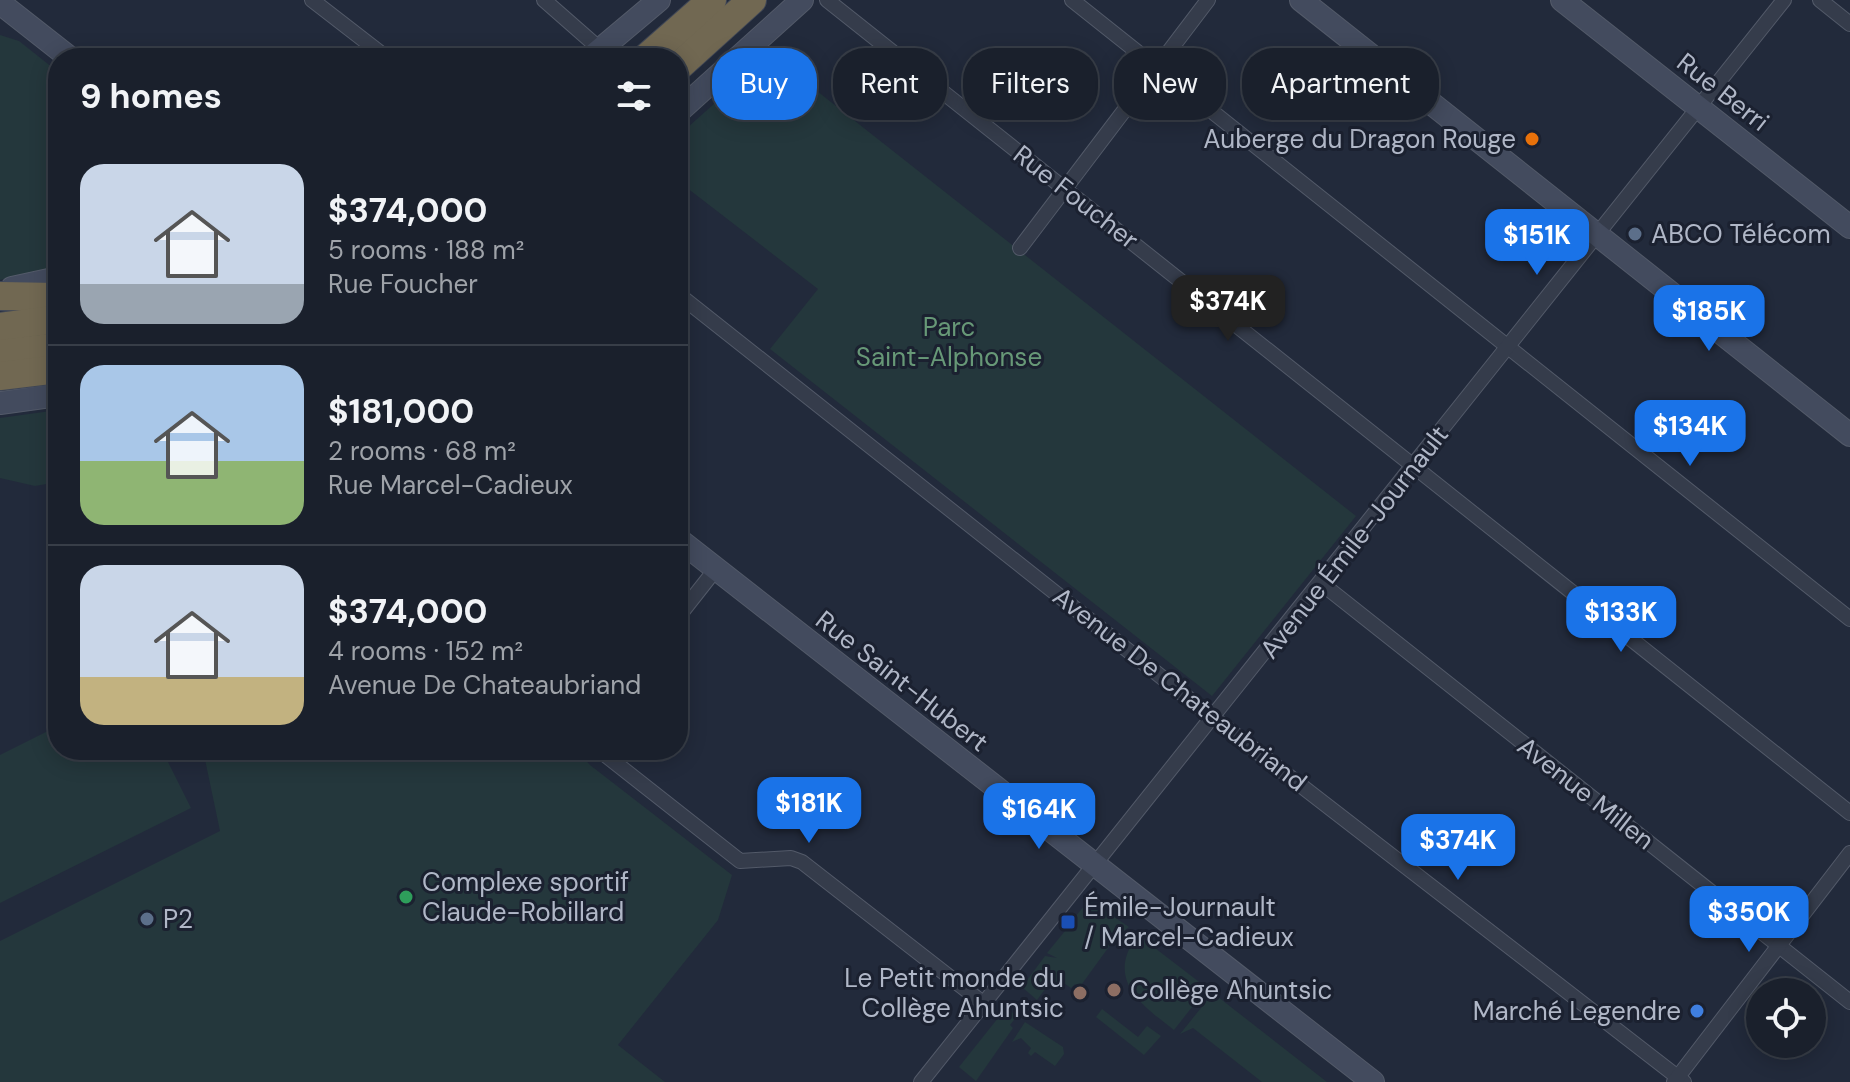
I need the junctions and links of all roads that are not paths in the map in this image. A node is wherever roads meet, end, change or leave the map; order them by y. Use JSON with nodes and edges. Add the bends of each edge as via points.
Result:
{"nodes":[{"id":1,"x":312,"y":0,"type":"edge"},
{"id":2,"x":544,"y":0,"type":"edge"},
{"id":3,"x":659,"y":0,"type":"edge"},
{"id":4,"x":712,"y":0,"type":"edge"},
{"id":5,"x":752,"y":0,"type":"edge"},
{"id":6,"x":802,"y":0,"type":"edge"},
{"id":7,"x":827,"y":0,"type":"edge"},
{"id":8,"x":1072,"y":0,"type":"edge"},
{"id":9,"x":1208,"y":0,"type":"edge"},
{"id":10,"x":1301,"y":0,"type":"edge"},
{"id":11,"x":1562,"y":0,"type":"edge"},
{"id":12,"x":1784,"y":0,"type":"edge"},
{"id":13,"x":1820,"y":0,"type":"edge"},
{"id":14,"x":0,"y":3,"type":"edge"},
{"id":15,"x":1850,"y":24,"type":"edge"},
{"id":16,"x":57,"y":48,"type":"edge"},
{"id":17,"x":374,"y":48,"type":"edge"},
{"id":18,"x":590,"y":48,"type":"edge"},
{"id":19,"x":603,"y":48,"type":"edge"},
{"id":20,"x":657,"y":48,"type":"edge"},
{"id":21,"x":1131,"y":48,"type":"edge"},
{"id":22,"x":1171,"y":48,"type":"edge"},
{"id":23,"x":688,"y":58,"type":"edge"},
{"id":24,"x":688,"y":103,"type":"edge"},
{"id":25,"x":1700,"y":109,"type":"junction"},
{"id":26,"x":1116,"y":120,"type":"edge"},
{"id":27,"x":1222,"y":120,"type":"edge"},
{"id":28,"x":1064,"y":189,"type":"junction"},
{"id":29,"x":1850,"y":227,"type":"edge"},
{"id":30,"x":1597,"y":235,"type":"junction"},
{"id":31,"x":1020,"y":248,"type":"dead end"},
{"id":32,"x":48,"y":281,"type":"edge"},
{"id":33,"x":0,"y":293,"type":"edge"},
{"id":34,"x":48,"y":296,"type":"edge"},
{"id":35,"x":688,"y":302,"type":"edge"},
{"id":36,"x":48,"y":320,"type":"edge"},
{"id":37,"x":0,"y":327,"type":"edge"},
{"id":38,"x":1507,"y":345,"type":"junction"},
{"id":39,"x":48,"y":348,"type":"edge"},
{"id":40,"x":0,"y":354,"type":"edge"},
{"id":41,"x":48,"y":370,"type":"edge"},
{"id":42,"x":0,"y":376,"type":"edge"},
{"id":43,"x":48,"y":396,"type":"edge"},
{"id":44,"x":0,"y":403,"type":"edge"},
{"id":45,"x":1850,"y":435,"type":"edge"},
{"id":46,"x":1415,"y":466,"type":"junction"},
{"id":47,"x":688,"y":549,"type":"edge"},
{"id":48,"x":708,"y":564,"type":"junction"},
{"id":49,"x":1321,"y":583,"type":"junction"},
{"id":50,"x":688,"y":599,"type":"edge"},
{"id":51,"x":1850,"y":619,"type":"edge"},
{"id":52,"x":1214,"y":718,"type":"junction"},
{"id":53,"x":612,"y":760,"type":"edge"},
{"id":54,"x":1850,"y":813,"type":"edge"},
{"id":55,"x":1850,"y":853,"type":"edge"},
{"id":56,"x":1093,"y":864,"type":"junction"},
{"id":57,"x":1780,"y":946,"type":"junction"},
{"id":58,"x":1850,"y":1002,"type":"edge"},
{"id":59,"x":983,"y":1003,"type":"junction"},
{"id":60,"x":1678,"y":1080,"type":"edge"},
{"id":61,"x":921,"y":1082,"type":"edge"},
{"id":62,"x":1373,"y":1082,"type":"edge"}],
"edges":[{"from":1,"to":17,"type":"street"},
{"from":2,"to":18,"type":"street"},
{"from":3,"to":19,"type":"main road"},
{"from":4,"to":20,"type":"highway"},
{"from":5,"to":23,"type":"highway"},
{"from":6,"to":24,"type":"main road"},
{"from":7,"to":28,"type":"street","name":"Rue Foucher"},
{"from":8,"to":21,"type":"street"},
{"from":9,"to":22,"type":"street"},
{"from":10,"to":30,"type":"main road"},
{"from":11,"to":25,"type":"main road","name":"Rue Berri"},
{"from":12,"to":25,"type":"street","name":"Avenue Émile-Journault"},
{"from":13,"to":15,"type":"street"},
{"from":14,"to":16,"type":"main road"},
{"from":25,"to":29,"type":"main road","name":"Rue Berri"},
{"from":25,"to":30,"type":"street","name":"Avenue Émile-Journault"},
{"from":26,"to":28,"type":"street"},
{"from":27,"to":38,"type":"street"},
{"from":28,"to":31,"type":"street"},
{"from":28,"to":46,"type":"street","name":"Rue Foucher"},
{"from":30,"to":38,"type":"street","name":"Avenue Émile-Journault"},
{"from":30,"to":45,"type":"main road"},
{"from":32,"to":33,"type":"main road"},
{"from":33,"to":34,"type":"highway"},
{"from":35,"to":52,"type":"street","name":"Avenue De Chateaubriand"},
{"from":36,"to":37,"type":"highway"},
{"from":38,"to":46,"type":"street","name":"Avenue Émile-Journault"},
{"from":38,"to":51,"type":"street"},
{"from":39,"to":40,"type":"highway"},
{"from":41,"to":42,"type":"highway"},
{"from":43,"to":44,"type":"main road"},
{"from":46,"to":49,"type":"street","name":"Avenue Émile-Journault"},
{"from":46,"to":54,"type":"street","name":"Rue Foucher"},
{"from":47,"to":48,"type":"main road","name":"Rue Saint-Hubert"},
{"from":48,"to":50,"type":"street"},
{"from":48,"to":56,"type":"main road","name":"Rue Saint-Hubert"},
{"from":49,"to":52,"type":"street","name":"Avenue Émile-Journault"},
{"from":49,"to":57,"type":"street","name":"Avenue Millen"},
{"from":52,"to":56,"type":"street","name":"Avenue Émile-Journault"},
{"from":52,"to":60,"type":"street","name":"Avenue De Chateaubriand"},
{"from":53,"to":59,"type":"street","via":[[740,861],[802,862]]},
{"from":55,"to":57,"type":"street"},
{"from":56,"to":59,"type":"street","name":"Avenue Émile-Journault"},
{"from":56,"to":62,"type":"main road","name":"Rue Saint-Hubert"},
{"from":57,"to":58,"type":"street","name":"Avenue Millen"},
{"from":57,"to":60,"type":"street"},
{"from":59,"to":61,"type":"street","name":"Avenue Émile-Journault"}]}
